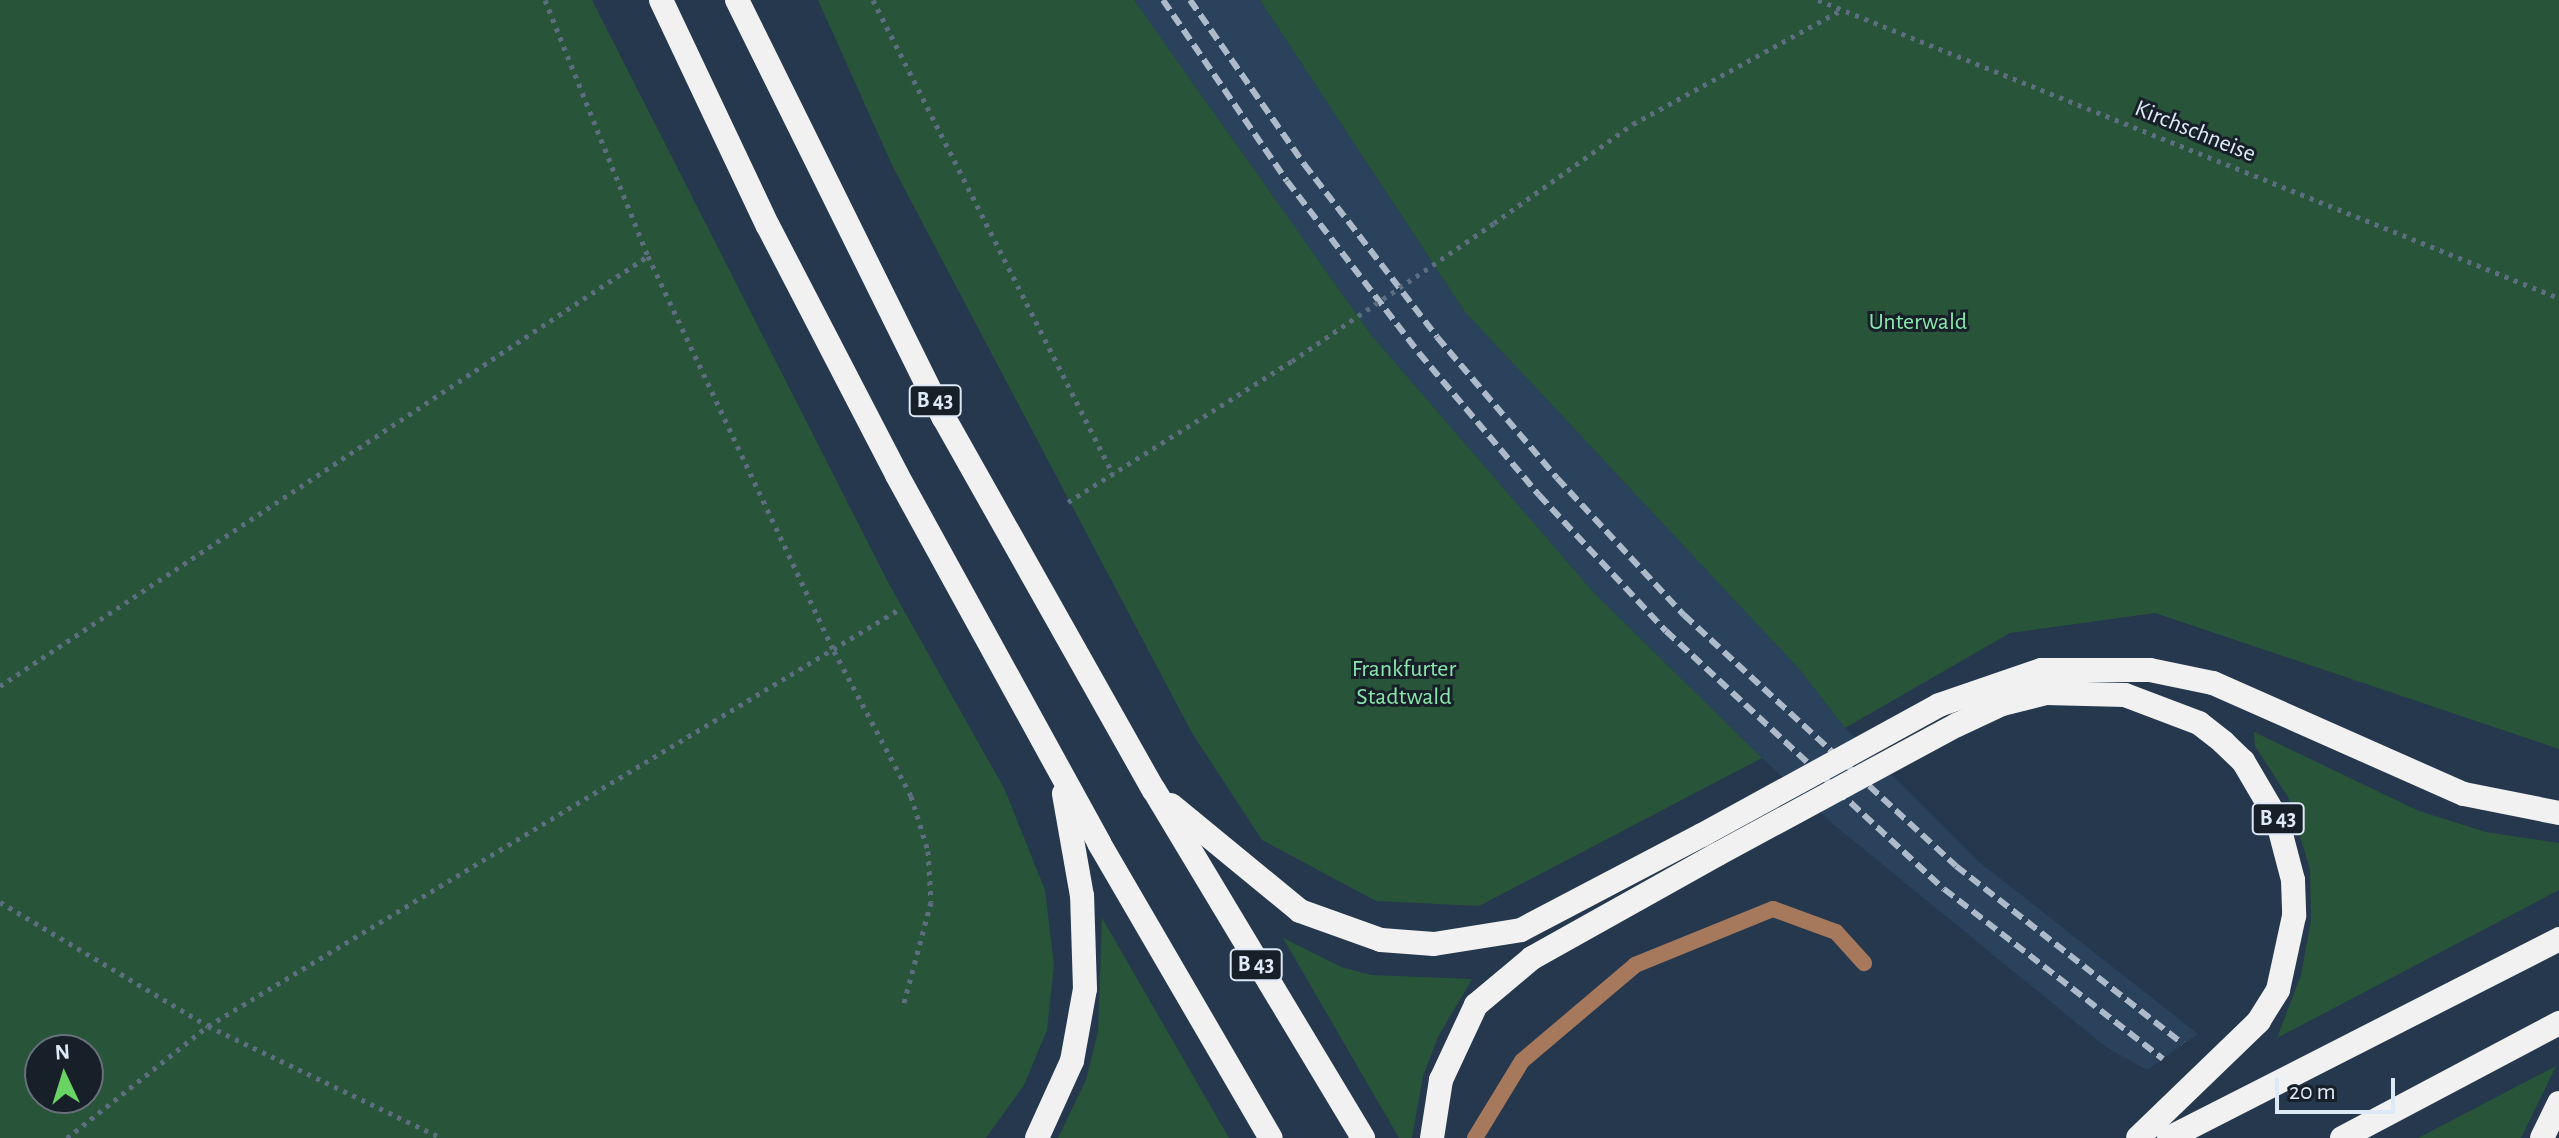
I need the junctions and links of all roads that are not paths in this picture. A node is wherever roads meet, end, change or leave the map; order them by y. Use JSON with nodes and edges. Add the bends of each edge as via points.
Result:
{"nodes":[{"id":1,"x":661,"y":0,"type":"edge"},
{"id":2,"x":737,"y":0,"type":"edge"},
{"id":3,"x":1060,"y":772,"type":"junction"},
{"id":4,"x":1154,"y":790,"type":"junction"},
{"id":5,"x":2559,"y":813,"type":"edge"},
{"id":6,"x":2559,"y":939,"type":"edge"},
{"id":7,"x":1864,"y":963,"type":"dead end"},
{"id":8,"x":2559,"y":1023,"type":"edge"},
{"id":9,"x":2559,"y":1103,"type":"edge"},
{"id":10,"x":1037,"y":1138,"type":"edge"},
{"id":11,"x":1271,"y":1138,"type":"edge"},
{"id":12,"x":1363,"y":1138,"type":"edge"},
{"id":13,"x":1432,"y":1138,"type":"edge"},
{"id":14,"x":1475,"y":1138,"type":"edge"},
{"id":15,"x":2138,"y":1138,"type":"edge"},
{"id":16,"x":2169,"y":1138,"type":"edge"},
{"id":17,"x":2342,"y":1138,"type":"edge"},
{"id":18,"x":2542,"y":1138,"type":"edge"}],
"edges":[{"from":1,"to":3,"type":"highway","number":"B 43","via":[[768,226]]},
{"from":2,"to":4,"type":"highway","number":"B 43","via":[[944,418]]},
{"from":3,"to":10,"type":"highway","number":"B 43","via":[[1082,896],[1085,989],[1072,1061]]},
{"from":3,"to":11,"type":"highway","number":"B 43"},
{"from":4,"to":5,"type":"highway","bridge":true,"via":[[1300,911],[1381,940],[1434,944],[1521,930],[1939,705],[2041,670],[2150,670],[2213,683],[2464,794]]},
{"from":4,"to":12,"type":"highway","number":"B 43"},
{"from":6,"to":16,"type":"highway"},
{"from":7,"to":14,"type":"lane","via":[[1836,932],[1773,909],[1635,965],[1522,1061]]},
{"from":8,"to":17,"type":"highway"},
{"from":9,"to":18,"type":"highway"},
{"from":13,"to":15,"type":"highway","number":"B 43","bridge":true,"via":[[1441,1080],[1476,1005],[1532,958],[1957,725],[2002,704],[2046,693],[2125,695],[2188,718],[2223,742],[2243,761],[2277,819],[2293,880],[2294,916],[2278,990],[2259,1021]]}]}
